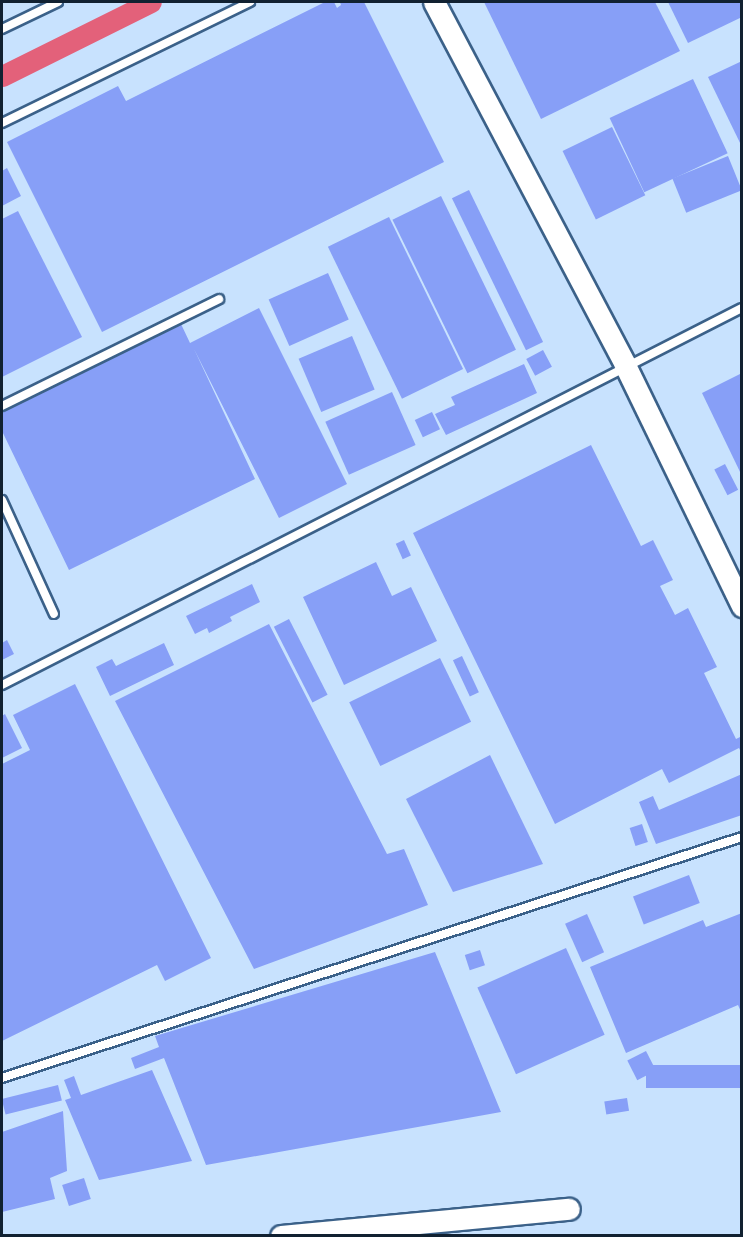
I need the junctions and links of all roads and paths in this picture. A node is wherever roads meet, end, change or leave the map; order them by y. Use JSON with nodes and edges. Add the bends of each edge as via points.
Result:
{"nodes":[{"id":1,"x":58,"y":2,"type":"edge"},
{"id":2,"x":250,"y":2,"type":"edge"},
{"id":3,"x":434,"y":2,"type":"edge"},
{"id":4,"x":2,"y":29,"type":"edge"},
{"id":5,"x":2,"y":123,"type":"edge"},
{"id":6,"x":219,"y":299,"type":"dead end"},
{"id":7,"x":741,"y":308,"type":"edge"},
{"id":8,"x":625,"y":365,"type":"junction"},
{"id":9,"x":2,"y":406,"type":"edge"},
{"id":10,"x":2,"y":500,"type":"edge"},
{"id":11,"x":741,"y":606,"type":"edge"},
{"id":12,"x":54,"y":614,"type":"dead end"},
{"id":13,"x":2,"y":685,"type":"edge"},
{"id":14,"x":741,"y":837,"type":"edge"},
{"id":15,"x":2,"y":1078,"type":"edge"},
{"id":16,"x":569,"y":1209,"type":"dead end"},
{"id":17,"x":281,"y":1236,"type":"edge"}],
"edges":[{"from":1,"to":4,"type":"lane"},
{"from":2,"to":5,"type":"lane"},
{"from":3,"to":8,"type":"street"},
{"from":6,"to":9,"type":"lane"},
{"from":7,"to":8,"type":"lane"},
{"from":8,"to":11,"type":"street"},
{"from":8,"to":13,"type":"lane"},
{"from":10,"to":12,"type":"lane"},
{"from":14,"to":15,"type":"lane"},
{"from":16,"to":17,"type":"street"}]}
